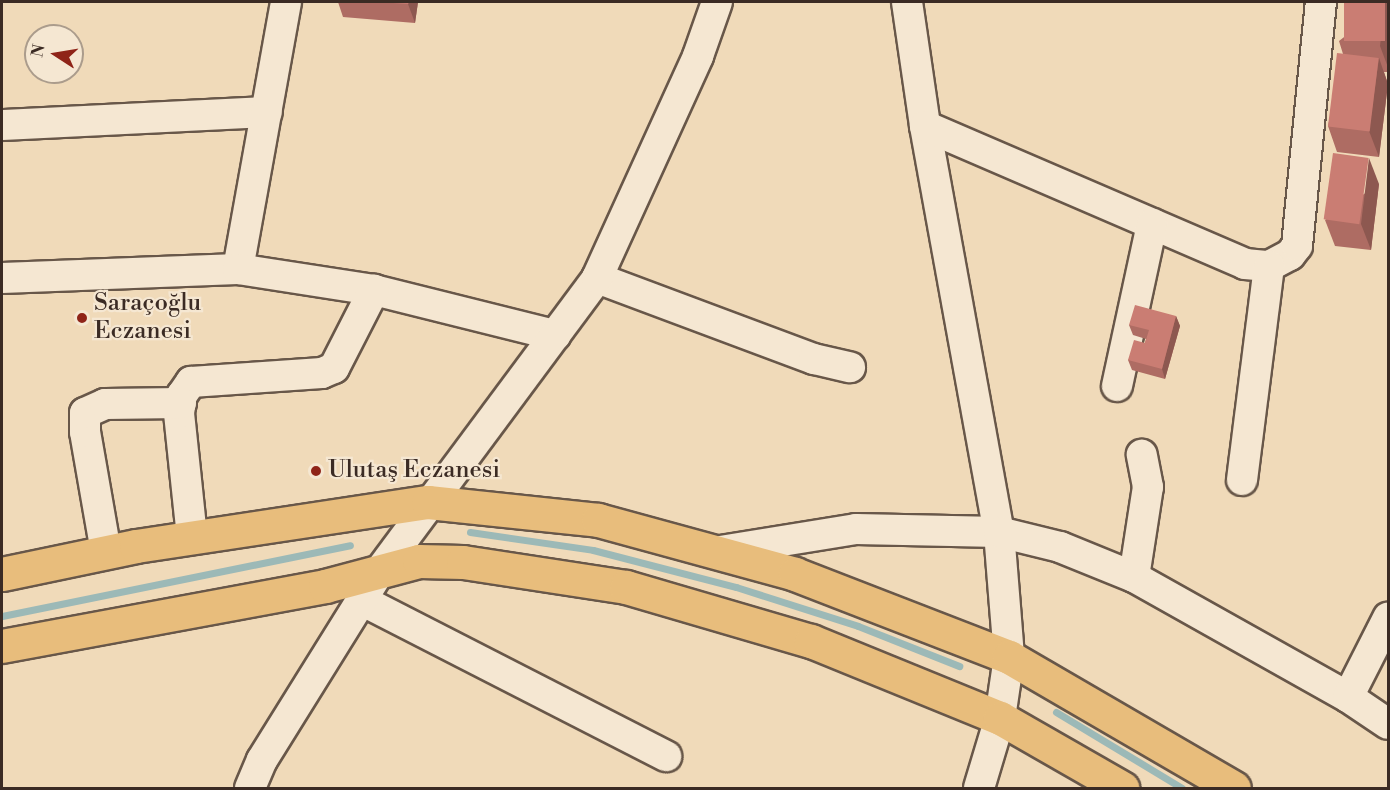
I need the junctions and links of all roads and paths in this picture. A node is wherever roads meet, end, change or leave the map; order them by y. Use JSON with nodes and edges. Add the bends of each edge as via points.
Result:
{"nodes":[{"id":1,"x":286,"y":2,"type":"edge"},
{"id":2,"x":717,"y":2,"type":"edge"},
{"id":3,"x":907,"y":2,"type":"edge"},
{"id":4,"x":1321,"y":2,"type":"edge"},
{"id":5,"x":267,"y":112,"type":"junction"},
{"id":6,"x":2,"y":125,"type":"edge"},
{"id":7,"x":925,"y":126,"type":"junction"},
{"id":8,"x":1152,"y":224,"type":"junction"},
{"id":9,"x":1269,"y":266,"type":"junction"},
{"id":10,"x":238,"y":269,"type":"junction"},
{"id":11,"x":2,"y":278,"type":"edge"},
{"id":12,"x":597,"y":278,"type":"junction"},
{"id":13,"x":374,"y":290,"type":"junction"},
{"id":14,"x":555,"y":335,"type":"junction"},
{"id":15,"x":850,"y":367,"type":"dead end"},
{"id":16,"x":1117,"y":386,"type":"dead end"},
{"id":17,"x":181,"y":403,"type":"junction"},
{"id":18,"x":1142,"y":455,"type":"dead end"},
{"id":19,"x":1242,"y":480,"type":"dead end"},
{"id":20,"x":428,"y":502,"type":"junction"},
{"id":21,"x":999,"y":532,"type":"junction"},
{"id":22,"x":192,"y":537,"type":"junction"},
{"id":23,"x":106,"y":552,"type":"junction"},
{"id":24,"x":714,"y":552,"type":"junction"},
{"id":25,"x":379,"y":572,"type":"junction"},
{"id":26,"x":2,"y":574,"type":"edge"},
{"id":27,"x":1134,"y":577,"type":"junction"},
{"id":28,"x":361,"y":600,"type":"junction"},
{"id":29,"x":1389,"y":618,"type":"edge"},
{"id":30,"x":2,"y":646,"type":"edge"},
{"id":31,"x":1009,"y":657,"type":"junction"},
{"id":32,"x":1348,"y":697,"type":"junction"},
{"id":33,"x":1000,"y":718,"type":"junction"},
{"id":34,"x":1389,"y":724,"type":"edge"},
{"id":35,"x":666,"y":756,"type":"dead end"},
{"id":36,"x":250,"y":789,"type":"edge"},
{"id":37,"x":979,"y":789,"type":"edge"},
{"id":38,"x":1122,"y":789,"type":"edge"},
{"id":39,"x":1234,"y":789,"type":"edge"}],
"edges":[{"from":1,"to":5,"type":"street"},
{"from":2,"to":12,"type":"street","via":[[698,56]]},
{"from":3,"to":7,"type":"street"},
{"from":4,"to":9,"type":"street","via":[[1297,246],[1290,255]]},
{"from":5,"to":6,"type":"street"},
{"from":5,"to":10,"type":"street"},
{"from":7,"to":8,"type":"street"},
{"from":7,"to":21,"type":"street"},
{"from":8,"to":9,"type":"street","via":[[1245,264]]},
{"from":8,"to":16,"type":"street"},
{"from":9,"to":19,"type":"street"},
{"from":10,"to":11,"type":"street","via":[[59,272]]},
{"from":10,"to":13,"type":"street"},
{"from":12,"to":14,"type":"street"},
{"from":12,"to":15,"type":"street","via":[[814,359]]},
{"from":13,"to":14,"type":"street"},
{"from":13,"to":17,"type":"street","via":[[334,368],[322,374],[191,382]]},
{"from":14,"to":20,"type":"street"},
{"from":17,"to":22,"type":"street"},
{"from":17,"to":23,"type":"street","via":[[105,404],[85,413]]},
{"from":18,"to":27,"type":"street","via":[[1148,487]]},
{"from":20,"to":22,"type":"main road"},
{"from":20,"to":24,"type":"main road","via":[[598,520]]},
{"from":20,"to":25,"type":"street"},
{"from":21,"to":24,"type":"street","via":[[856,529]]},
{"from":21,"to":27,"type":"street","via":[[1060,547]]},
{"from":21,"to":31,"type":"street"},
{"from":22,"to":23,"type":"main road"},
{"from":23,"to":26,"type":"main road"},
{"from":24,"to":31,"type":"main road","via":[[795,574]]},
{"from":25,"to":28,"type":"street"},
{"from":25,"to":30,"type":"main road","via":[[251,601]]},
{"from":25,"to":33,"type":"main road","via":[[419,561],[463,562],[626,587],[811,641]]},
{"from":27,"to":32,"type":"street"},
{"from":28,"to":35,"type":"street"},
{"from":28,"to":36,"type":"street","via":[[262,760]]},
{"from":29,"to":32,"type":"street"},
{"from":31,"to":33,"type":"street"},
{"from":31,"to":39,"type":"main road"},
{"from":32,"to":34,"type":"street"},
{"from":33,"to":37,"type":"street"},
{"from":33,"to":38,"type":"main road"}]}
